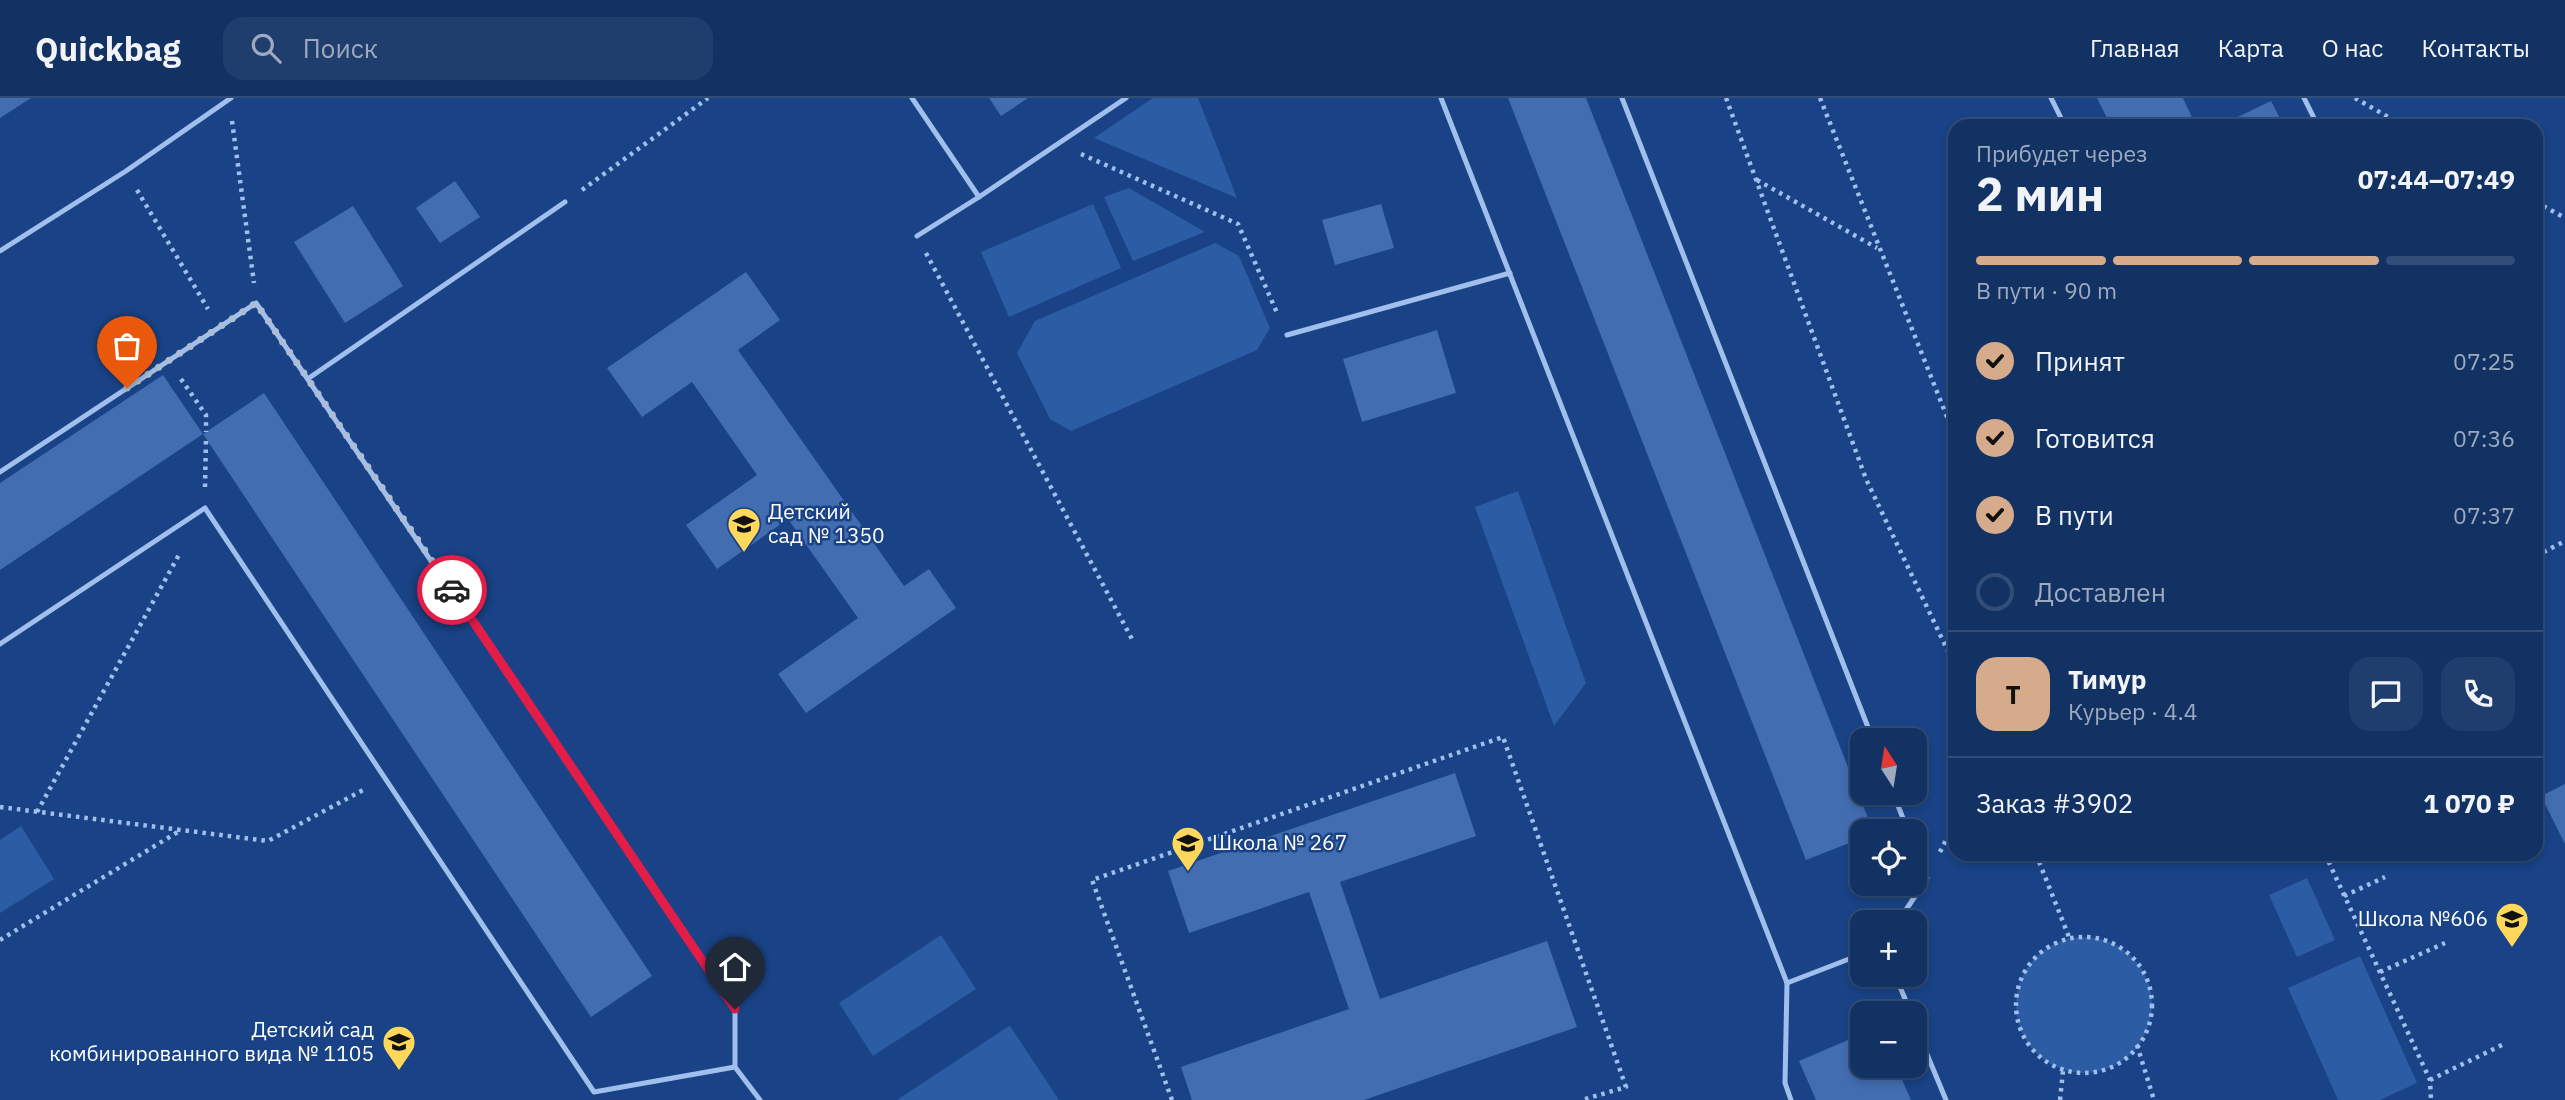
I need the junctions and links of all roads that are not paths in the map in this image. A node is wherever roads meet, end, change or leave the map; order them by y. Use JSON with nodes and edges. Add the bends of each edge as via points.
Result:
{"nodes":[{"id":1,"x":912,"y":98,"type":"edge"},
{"id":2,"x":1126,"y":98,"type":"edge"},
{"id":3,"x":1441,"y":98,"type":"edge"},
{"id":4,"x":1622,"y":98,"type":"edge"},
{"id":5,"x":2051,"y":98,"type":"edge"},
{"id":6,"x":2304,"y":98,"type":"edge"},
{"id":7,"x":230,"y":99,"type":"edge"},
{"id":8,"x":2062,"y":119,"type":"edge"},
{"id":9,"x":2314,"y":119,"type":"edge"},
{"id":10,"x":979,"y":197,"type":"junction"},
{"id":11,"x":565,"y":202,"type":"road end"},
{"id":12,"x":917,"y":236,"type":"road end"},
{"id":13,"x":0,"y":251,"type":"edge"},
{"id":14,"x":1510,"y":273,"type":"junction"},
{"id":15,"x":1287,"y":335,"type":"road end"},
{"id":16,"x":309,"y":378,"type":"junction"},
{"id":17,"x":0,"y":472,"type":"edge"},
{"id":18,"x":0,"y":644,"type":"edge"},
{"id":19,"x":1868,"y":728,"type":"edge"},
{"id":20,"x":1850,"y":959,"type":"edge"},
{"id":21,"x":1787,"y":983,"type":"junction"},
{"id":22,"x":1927,"y":1054,"type":"edge"},
{"id":23,"x":735,"y":1068,"type":"junction"},
{"id":24,"x":760,"y":1100,"type":"edge"},
{"id":25,"x":1791,"y":1100,"type":"edge"},
{"id":26,"x":1946,"y":1100,"type":"edge"}],
"edges":[{"from":1,"to":10,"type":"lane"},
{"from":2,"to":10,"type":"lane"},
{"from":3,"to":14,"type":"lane"},
{"from":4,"to":19,"type":"lane"},
{"from":5,"to":8,"type":"lane"},
{"from":6,"to":9,"type":"lane"},
{"from":7,"to":13,"type":"lane","via":[[126,172]]},
{"from":10,"to":12,"type":"lane"},
{"from":11,"to":16,"type":"lane"},
{"from":14,"to":15,"type":"lane"},
{"from":14,"to":21,"type":"lane"},
{"from":16,"to":17,"type":"lane","via":[[256,303]]},
{"from":16,"to":23,"type":"lane","via":[[735,1009]]},
{"from":18,"to":23,"type":"lane","via":[[205,508],[594,1092]]},
{"from":20,"to":21,"type":"lane"},
{"from":21,"to":25,"type":"lane","via":[[1785,1083]]},
{"from":22,"to":26,"type":"lane"},
{"from":23,"to":24,"type":"lane"}]}
